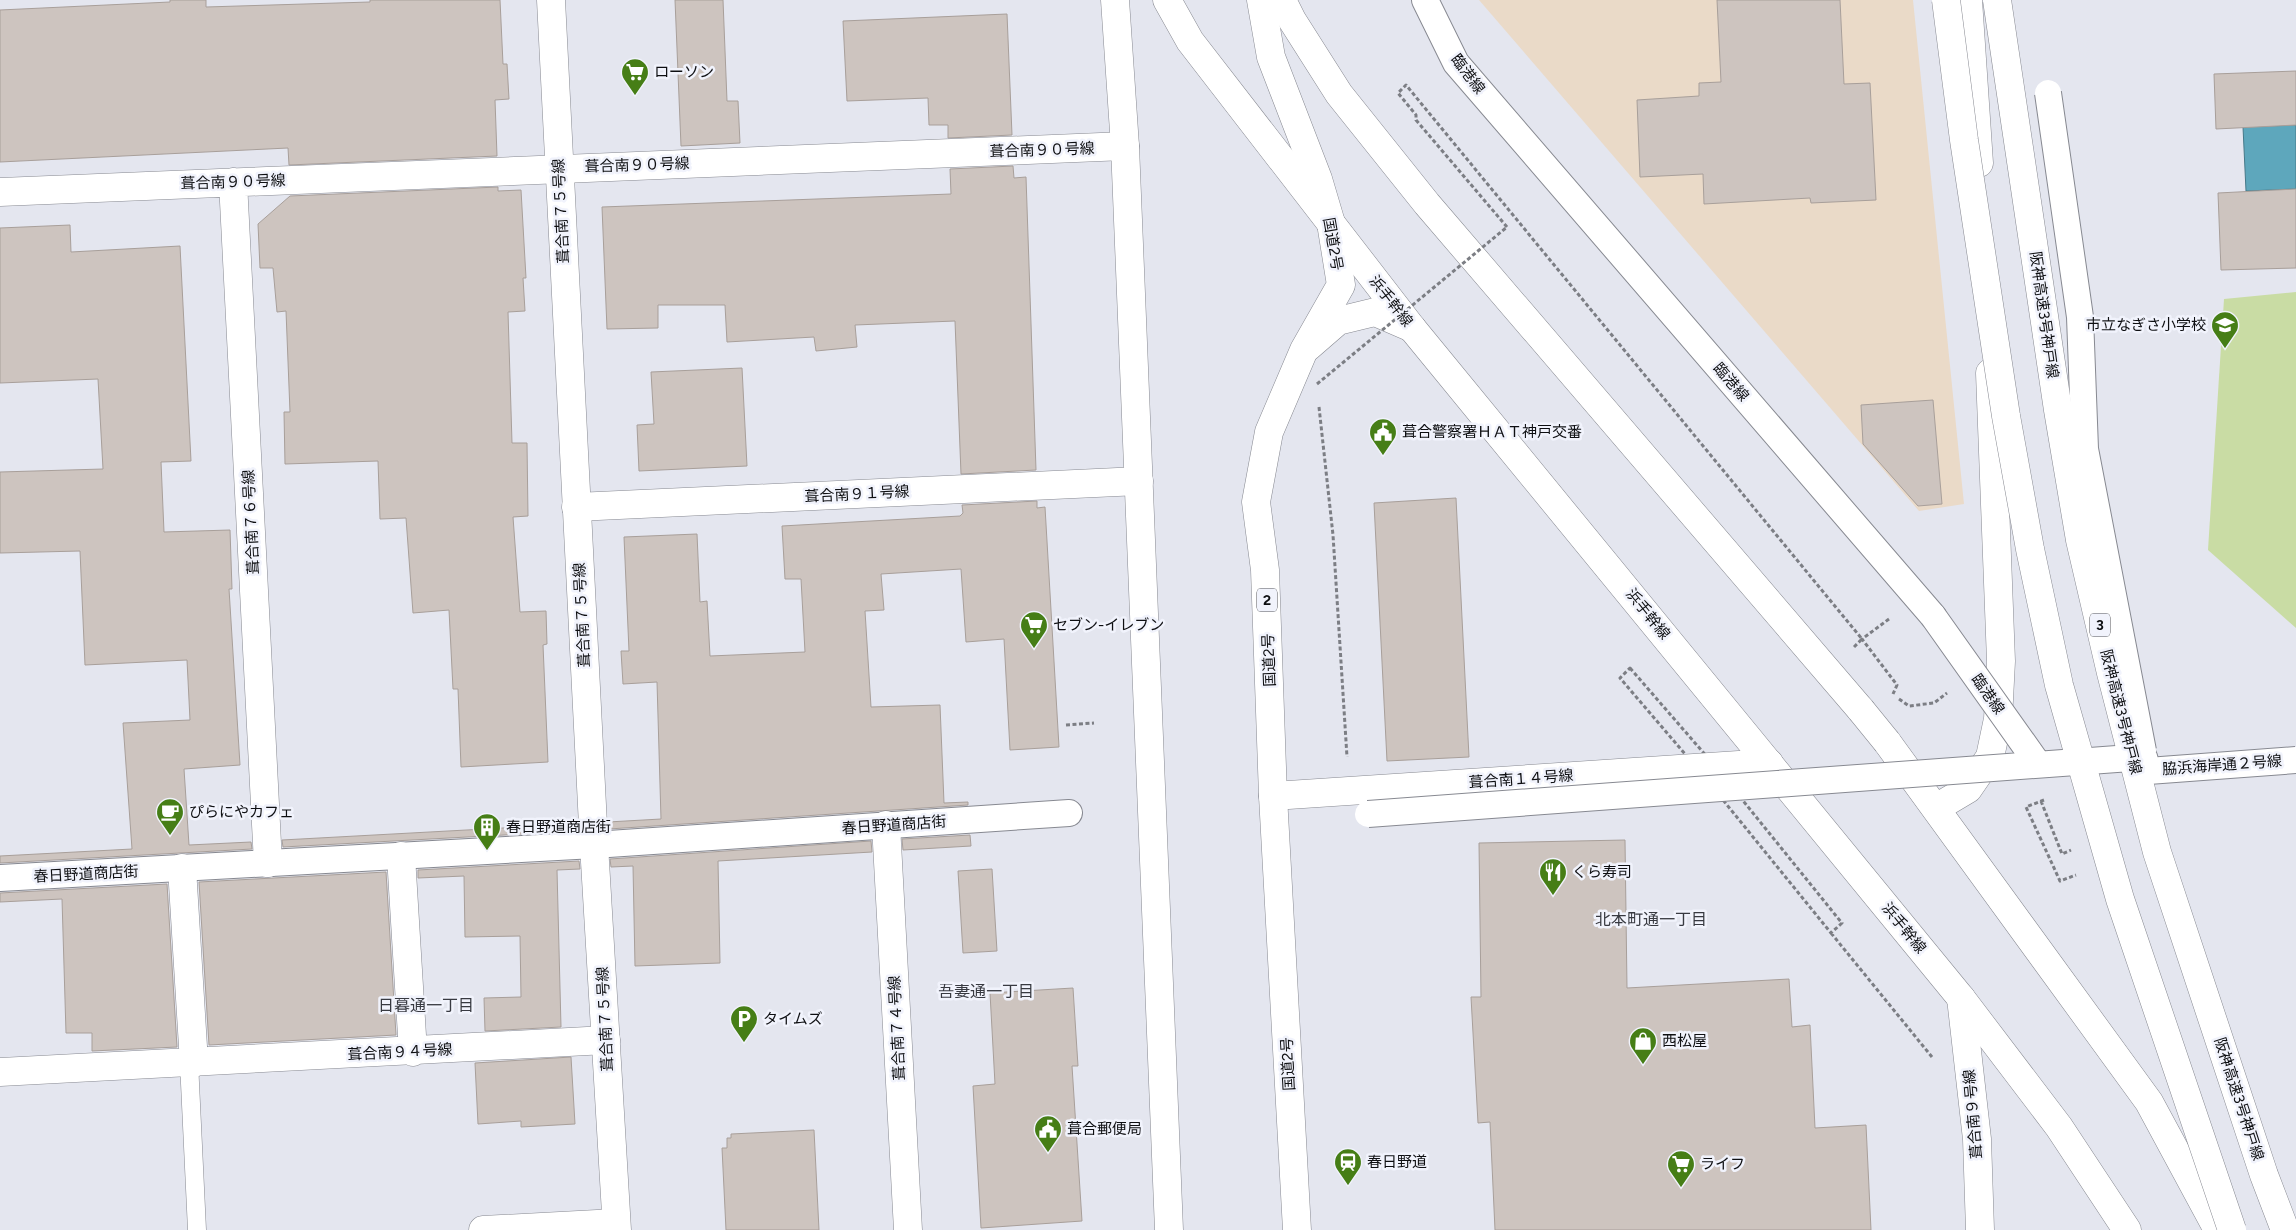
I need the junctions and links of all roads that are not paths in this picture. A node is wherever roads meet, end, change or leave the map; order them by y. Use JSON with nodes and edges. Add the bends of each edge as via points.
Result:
{"nodes":[{"id":1,"x":551,"y":0,"type":"edge"},
{"id":2,"x":1115,"y":0,"type":"edge"},
{"id":3,"x":1167,"y":0,"type":"edge"},
{"id":4,"x":1260,"y":0,"type":"edge"},
{"id":5,"x":1282,"y":0,"type":"edge"},
{"id":6,"x":1426,"y":0,"type":"edge"},
{"id":7,"x":1946,"y":0,"type":"edge"},
{"id":8,"x":1968,"y":0,"type":"edge"},
{"id":9,"x":1997,"y":0,"type":"edge"},
{"id":10,"x":2048,"y":93,"type":"dead end"},
{"id":11,"x":1125,"y":146,"type":"junction"},
{"id":12,"x":558,"y":168,"type":"junction"},
{"id":13,"x":233,"y":182,"type":"junction"},
{"id":14,"x":0,"y":192,"type":"edge"},
{"id":15,"x":1331,"y":223,"type":"junction"},
{"id":16,"x":1412,"y":328,"type":"junction"},
{"id":17,"x":1304,"y":350,"type":"junction"},
{"id":18,"x":1138,"y":481,"type":"junction"},
{"id":19,"x":576,"y":507,"type":"junction"},
{"id":20,"x":2144,"y":757,"type":"junction"},
{"id":21,"x":2296,"y":760,"type":"edge"},
{"id":22,"x":1769,"y":763,"type":"junction"},
{"id":23,"x":2038,"y":764,"type":"junction"},
{"id":24,"x":1274,"y":796,"type":"junction"},
{"id":25,"x":1936,"y":808,"type":"junction"},
{"id":26,"x":1069,"y":813,"type":"dead end"},
{"id":27,"x":1368,"y":814,"type":"dead end"},
{"id":28,"x":886,"y":825,"type":"junction"},
{"id":29,"x":594,"y":845,"type":"junction"},
{"id":30,"x":401,"y":856,"type":"junction"},
{"id":31,"x":268,"y":863,"type":"junction"},
{"id":32,"x":182,"y":868,"type":"junction"},
{"id":33,"x":0,"y":878,"type":"edge"},
{"id":34,"x":1961,"y":998,"type":"junction"},
{"id":35,"x":606,"y":1040,"type":"junction"},
{"id":36,"x":413,"y":1052,"type":"junction"},
{"id":37,"x":191,"y":1062,"type":"junction"},
{"id":38,"x":0,"y":1072,"type":"edge"},
{"id":39,"x":616,"y":1226,"type":"edge"},
{"id":40,"x":197,"y":1230,"type":"edge"},
{"id":41,"x":483,"y":1230,"type":"edge"},
{"id":42,"x":908,"y":1230,"type":"edge"},
{"id":43,"x":1169,"y":1230,"type":"edge"},
{"id":44,"x":1297,"y":1230,"type":"edge"},
{"id":45,"x":1980,"y":1230,"type":"edge"},
{"id":46,"x":2127,"y":1230,"type":"edge"},
{"id":47,"x":2218,"y":1230,"type":"edge"},
{"id":48,"x":2232,"y":1230,"type":"edge"},
{"id":49,"x":2285,"y":1230,"type":"edge"}],
"edges":[{"from":1,"to":12,"type":"main road","name":"葺合南７５号線"},
{"from":2,"to":11,"type":"main road"},
{"from":3,"to":15,"type":"main road","name":"浜手幹線","via":[[1190,41]]},
{"from":4,"to":15,"type":"main road","name":"国道2号","number":"2","via":[[1271,57],[1318,179]]},
{"from":5,"to":25,"type":"main road","bridge":true,"via":[[1339,94],[1427,204],[1887,742]]},
{"from":6,"to":23,"type":"street","name":"臨港線","bridge":true,"via":[[1456,63],[1933,616]]},
{"from":7,"to":48,"type":"main road","bridge":true,"via":[[2006,416],[2059,685],[2120,899]]},
{"from":8,"to":25,"type":"main road","via":[[1987,286],[2000,680],[1998,719],[1990,757],[1968,789]]},
{"from":9,"to":49,"type":"main road","name":"阪神高速3号神戸線","number":"3","bridge":true,"via":[[2058,410],[2080,540],[2108,664],[2157,852]]},
{"from":10,"to":20,"type":"street","bridge":true,"via":[[2080,317],[2085,448]]},
{"from":11,"to":12,"type":"main road","name":"葺合南９０号線"},
{"from":11,"to":18,"type":"main road"},
{"from":12,"to":13,"type":"main road","name":"葺合南９０号線"},
{"from":12,"to":19,"type":"main road","name":"葺合南７５号線"},
{"from":13,"to":14,"type":"main road","name":"葺合南９０号線"},
{"from":13,"to":31,"type":"main road","name":"葺合南７６号線"},
{"from":15,"to":16,"type":"main road","name":"浜手幹線"},
{"from":15,"to":17,"type":"main road","name":"国道2号","number":"2","via":[[1340,285]]},
{"from":16,"to":17,"type":"main road","via":[[1374,312],[1338,321]]},
{"from":16,"to":22,"type":"main road","name":"浜手幹線"},
{"from":17,"to":24,"type":"main road","name":"国道2号","number":"2","via":[[1269,432],[1256,502],[1266,570]]},
{"from":18,"to":19,"type":"main road","name":"葺合南９１号線"},
{"from":18,"to":43,"type":"main road"},
{"from":19,"to":29,"type":"main road","name":"葺合南７５号線"},
{"from":20,"to":21,"type":"street","name":"脇浜海岸通２号線","bridge":true,"via":[[2148,771]]},
{"from":20,"to":23,"type":"street","name":"脇浜海岸通２号線","bridge":true},
{"from":22,"to":24,"type":"main road","name":"葺合南１４号線"},
{"from":22,"to":34,"type":"main road","name":"浜手幹線"},
{"from":23,"to":27,"type":"street","name":"脇浜海岸通２号線","bridge":true},
{"from":24,"to":44,"type":"main road","name":"国道2号","number":"2"},
{"from":25,"to":47,"type":"main road","via":[[2149,1102]]},
{"from":26,"to":28,"type":"street","name":"春日野道商店街"},
{"from":28,"to":29,"type":"street","name":"春日野道商店街"},
{"from":28,"to":42,"type":"main road","name":"葺合南７４号線"},
{"from":29,"to":30,"type":"street","name":"春日野道商店街"},
{"from":29,"to":35,"type":"main road","name":"葺合南７５号線"},
{"from":30,"to":31,"type":"street","name":"春日野道商店街"},
{"from":30,"to":36,"type":"main road"},
{"from":31,"to":32,"type":"street","name":"春日野道商店街"},
{"from":32,"to":33,"type":"street","name":"春日野道商店街"},
{"from":32,"to":37,"type":"main road"},
{"from":34,"to":45,"type":"main road","name":"葺合南９号線","via":[[1977,1139]]},
{"from":34,"to":46,"type":"main road","name":"浜手幹線","via":[[2059,1127]]},
{"from":35,"to":36,"type":"main road","name":"葺合南９４号線"},
{"from":35,"to":39,"type":"main road","name":"葺合南７５号線"},
{"from":36,"to":37,"type":"main road","name":"葺合南９４号線"},
{"from":37,"to":38,"type":"main road","name":"葺合南９４号線"},
{"from":37,"to":40,"type":"lane"},
{"from":39,"to":41,"type":"main road"}]}
